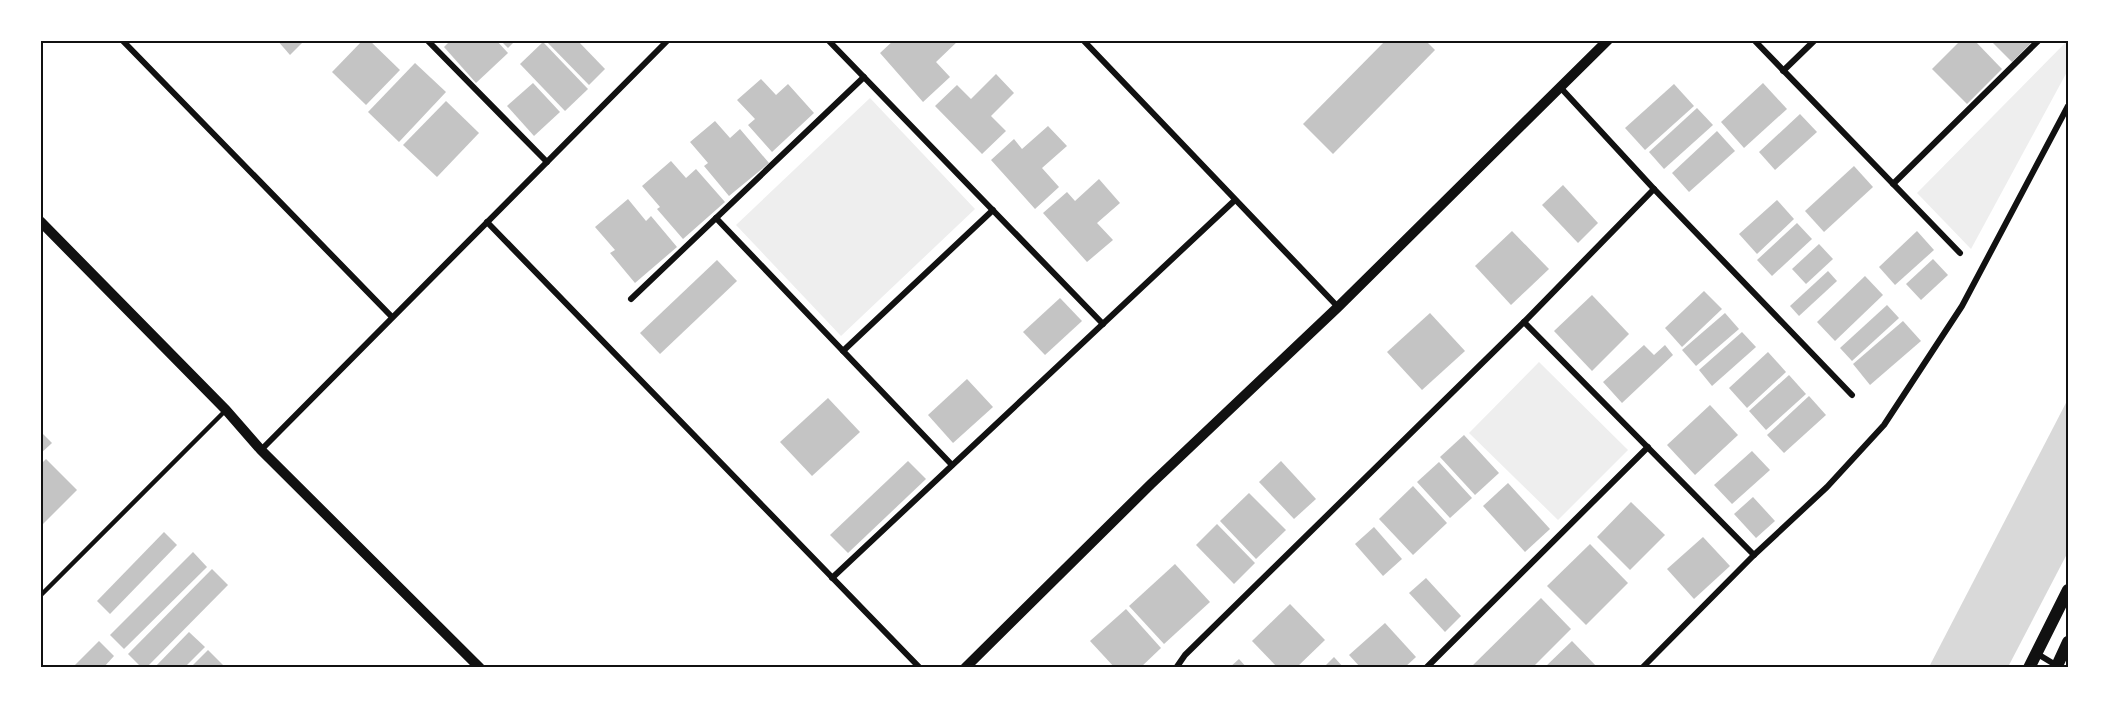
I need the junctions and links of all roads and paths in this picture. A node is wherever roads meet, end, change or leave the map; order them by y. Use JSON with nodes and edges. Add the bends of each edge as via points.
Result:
{"nodes":[{"id":1,"x":122,"y":40,"type":"edge"},
{"id":2,"x":427,"y":40,"type":"edge"},
{"id":3,"x":668,"y":40,"type":"edge"},
{"id":4,"x":828,"y":40,"type":"edge"},
{"id":5,"x":1083,"y":40,"type":"edge"},
{"id":6,"x":1608,"y":40,"type":"edge"},
{"id":7,"x":1754,"y":40,"type":"edge"},
{"id":8,"x":1815,"y":40,"type":"edge"},
{"id":9,"x":2039,"y":40,"type":"edge"},
{"id":10,"x":1783,"y":71,"type":"junction"},
{"id":11,"x":864,"y":77,"type":"junction"},
{"id":12,"x":1560,"y":87,"type":"junction"},
{"id":13,"x":2068,"y":106,"type":"edge"},
{"id":14,"x":547,"y":162,"type":"junction"},
{"id":15,"x":1893,"y":184,"type":"junction"},
{"id":16,"x":1654,"y":189,"type":"junction"},
{"id":17,"x":1235,"y":200,"type":"junction"},
{"id":18,"x":993,"y":210,"type":"junction"},
{"id":19,"x":716,"y":218,"type":"junction"},
{"id":20,"x":40,"y":221,"type":"edge"},
{"id":21,"x":487,"y":222,"type":"junction"},
{"id":22,"x":1960,"y":254,"type":"dead end"},
{"id":23,"x":631,"y":299,"type":"dead end"},
{"id":24,"x":1338,"y":307,"type":"junction"},
{"id":25,"x":392,"y":317,"type":"junction"},
{"id":26,"x":1524,"y":322,"type":"junction"},
{"id":27,"x":1103,"y":324,"type":"junction"},
{"id":28,"x":843,"y":351,"type":"junction"},
{"id":29,"x":1852,"y":395,"type":"dead end"},
{"id":30,"x":226,"y":410,"type":"junction"},
{"id":31,"x":1648,"y":447,"type":"junction"},
{"id":32,"x":261,"y":450,"type":"junction"},
{"id":33,"x":952,"y":465,"type":"junction"},
{"id":34,"x":1754,"y":555,"type":"junction"},
{"id":35,"x":832,"y":578,"type":"junction"},
{"id":36,"x":2068,"y":590,"type":"edge"},
{"id":37,"x":40,"y":596,"type":"edge"},
{"id":38,"x":2068,"y":642,"type":"edge"},
{"id":39,"x":2036,"y":653,"type":"junction"},
{"id":40,"x":2057,"y":667,"type":"edge"},
{"id":41,"x":480,"y":668,"type":"edge"},
{"id":42,"x":920,"y":668,"type":"edge"},
{"id":43,"x":965,"y":668,"type":"edge"},
{"id":44,"x":1176,"y":668,"type":"edge"},
{"id":45,"x":1426,"y":668,"type":"edge"},
{"id":46,"x":1642,"y":668,"type":"edge"},
{"id":47,"x":2029,"y":668,"type":"edge"}],
"edges":[{"from":1,"to":25,"type":"street"},
{"from":2,"to":14,"type":"street"},
{"from":3,"to":14,"type":"street"},
{"from":4,"to":11,"type":"street"},
{"from":5,"to":17,"type":"street"},
{"from":6,"to":12,"type":"street"},
{"from":7,"to":10,"type":"street"},
{"from":8,"to":10,"type":"street"},
{"from":9,"to":15,"type":"street"},
{"from":10,"to":15,"type":"street"},
{"from":11,"to":18,"type":"street"},
{"from":11,"to":19,"type":"street"},
{"from":12,"to":16,"type":"street"},
{"from":12,"to":24,"type":"street"},
{"from":13,"to":34,"type":"street","via":[[1962,306],[1884,425],[1827,487]]},
{"from":14,"to":21,"type":"street"},
{"from":15,"to":22,"type":"street"},
{"from":16,"to":26,"type":"street"},
{"from":16,"to":29,"type":"street"},
{"from":17,"to":24,"type":"street"},
{"from":17,"to":27,"type":"street"},
{"from":18,"to":27,"type":"street"},
{"from":18,"to":28,"type":"street"},
{"from":19,"to":23,"type":"street"},
{"from":19,"to":28,"type":"street"},
{"from":20,"to":30,"type":"street"},
{"from":21,"to":25,"type":"street"},
{"from":21,"to":35,"type":"street"},
{"from":24,"to":43,"type":"street"},
{"from":25,"to":32,"type":"street"},
{"from":26,"to":31,"type":"street"},
{"from":26,"to":44,"type":"street"},
{"from":27,"to":33,"type":"street"},
{"from":28,"to":33,"type":"street"},
{"from":30,"to":32,"type":"street"},
{"from":30,"to":37,"type":"lane"},
{"from":31,"to":34,"type":"street"},
{"from":31,"to":45,"type":"street"},
{"from":32,"to":41,"type":"street"},
{"from":33,"to":35,"type":"street"},
{"from":34,"to":46,"type":"street"},
{"from":35,"to":42,"type":"street"},
{"from":36,"to":39,"type":"main road"},
{"from":38,"to":40,"type":"main road"},
{"from":39,"to":40,"type":"street"},
{"from":39,"to":47,"type":"main road"}]}
